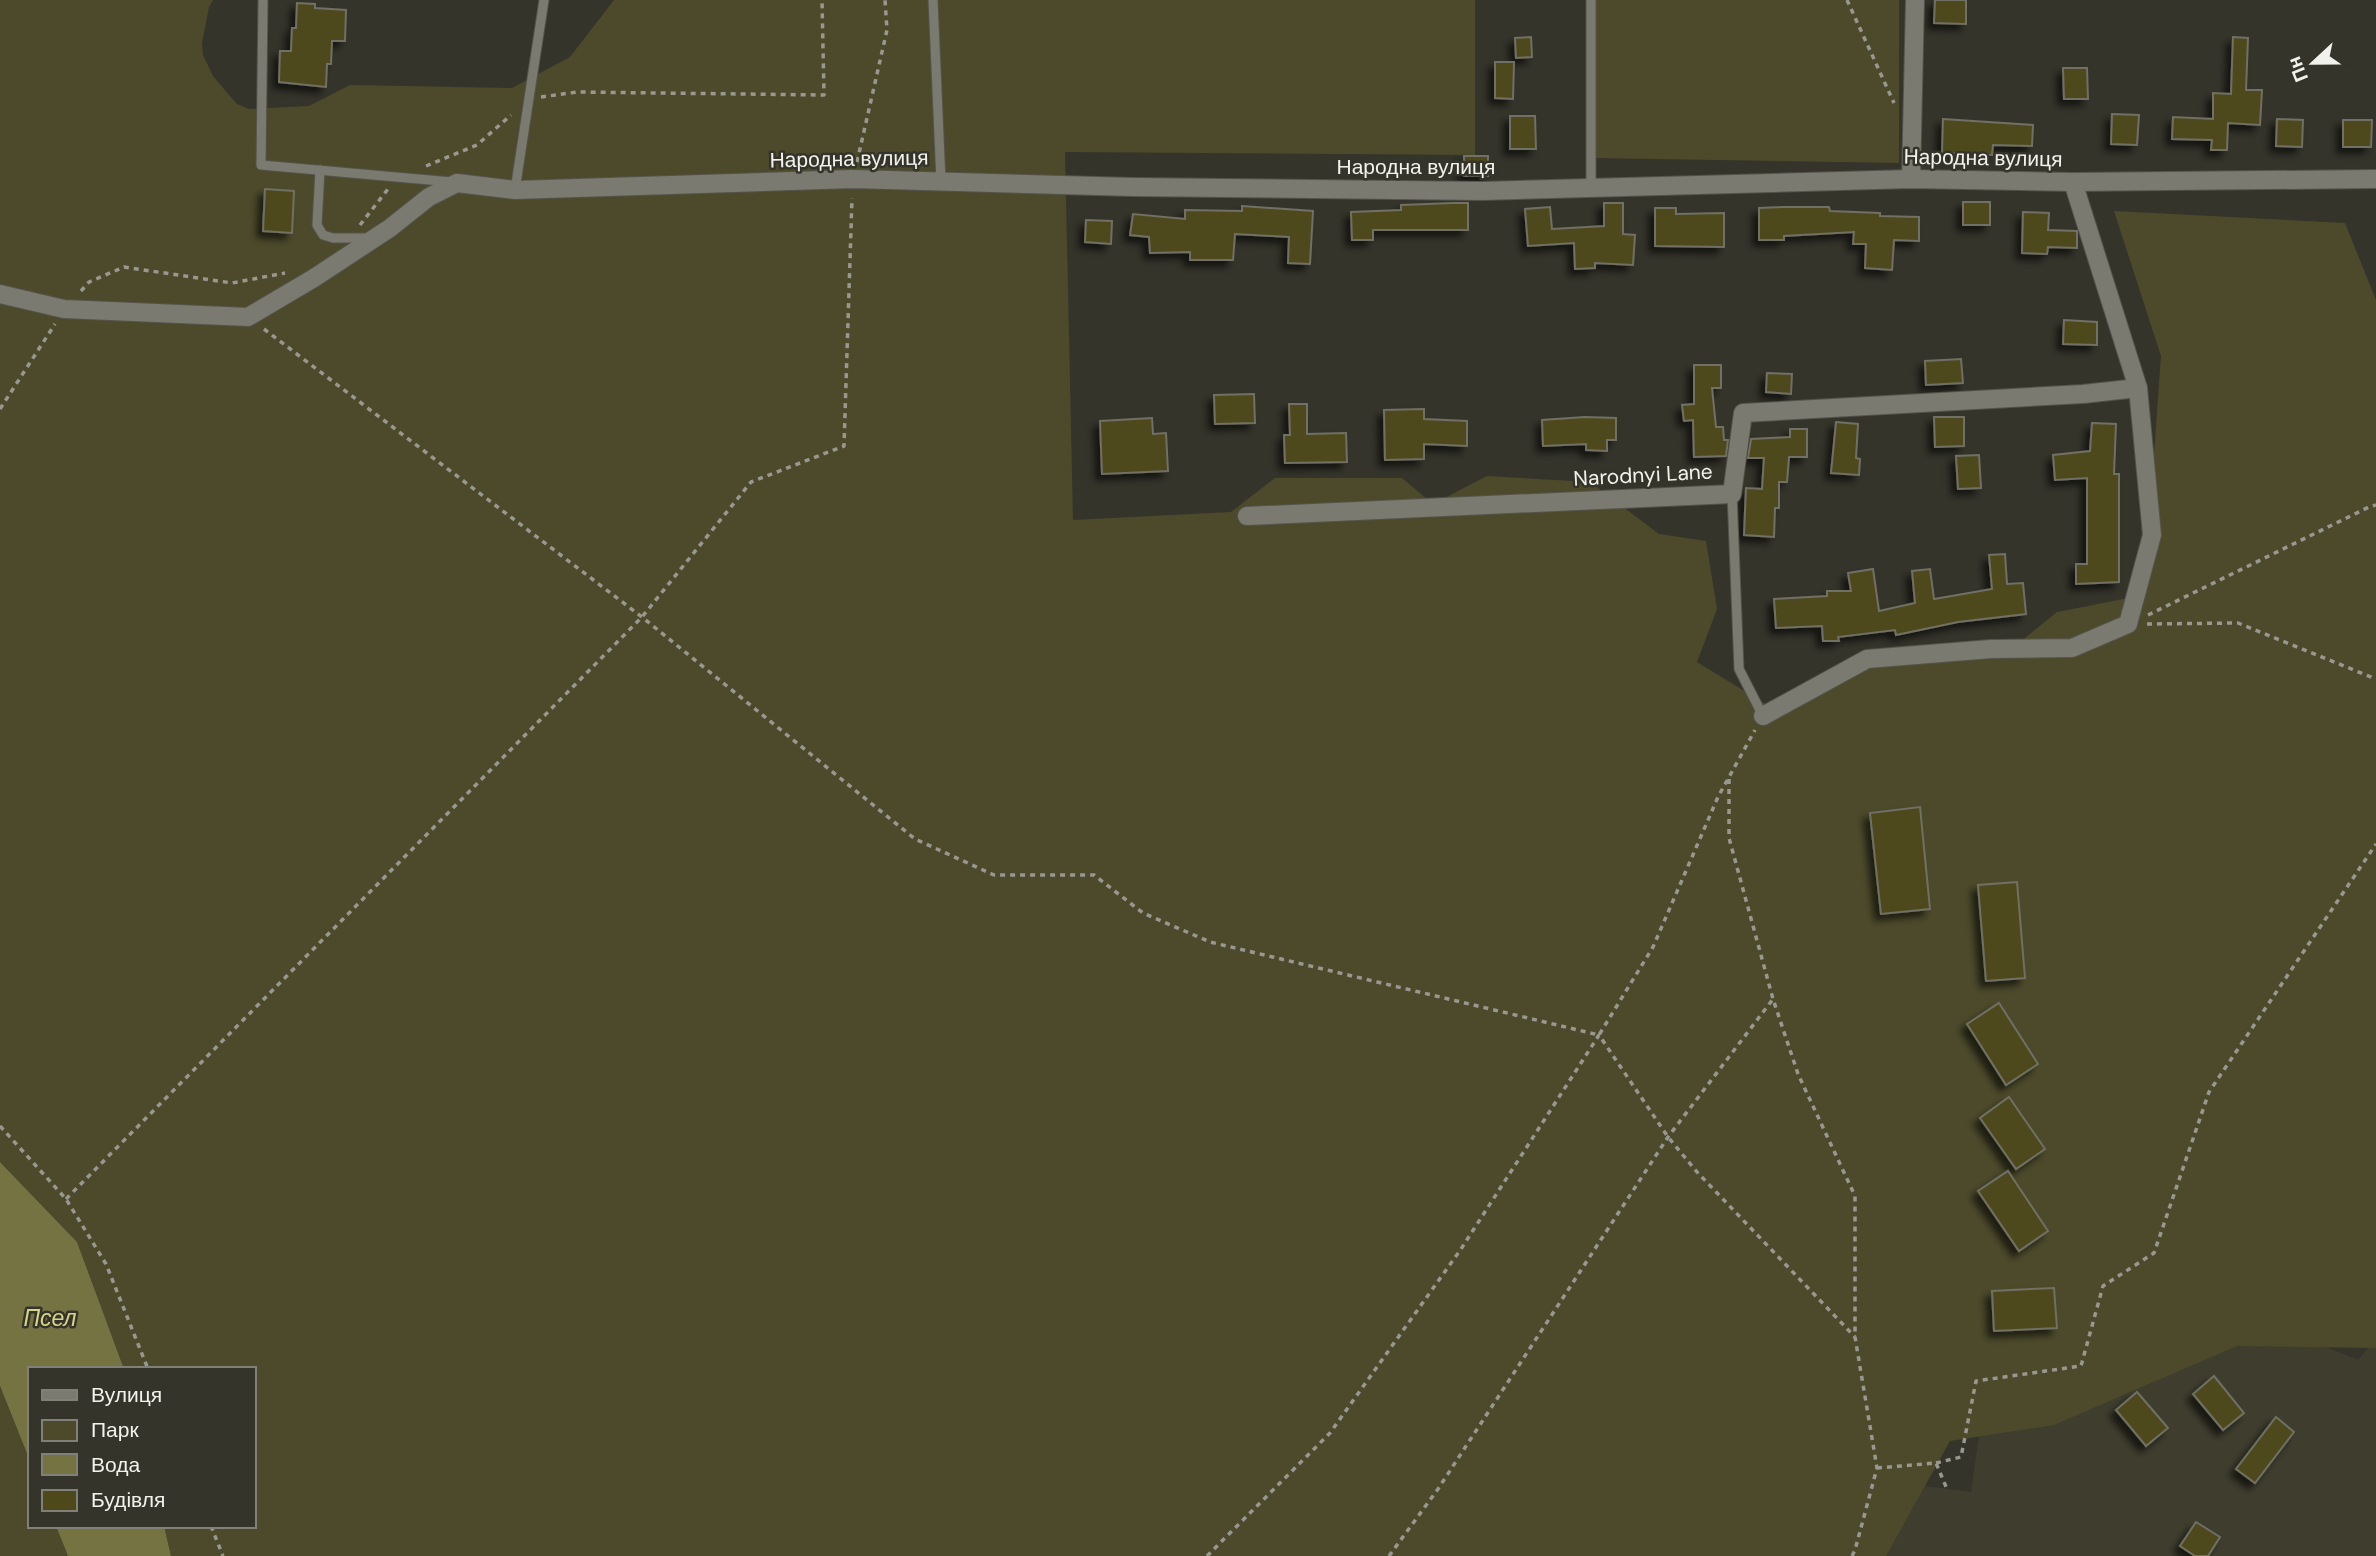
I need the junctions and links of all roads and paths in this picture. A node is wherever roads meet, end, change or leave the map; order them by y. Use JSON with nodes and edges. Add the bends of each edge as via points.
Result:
{"nodes":[{"id":1,"x":263,"y":0,"type":"edge"},
{"id":2,"x":544,"y":0,"type":"edge"},
{"id":3,"x":822,"y":0,"type":"edge"},
{"id":4,"x":885,"y":0,"type":"edge"},
{"id":5,"x":933,"y":0,"type":"edge"},
{"id":6,"x":1591,"y":0,"type":"edge"},
{"id":7,"x":1847,"y":0,"type":"edge"},
{"id":8,"x":1914,"y":0,"type":"edge"},
{"id":9,"x":529,"y":99,"type":"junction"},
{"id":10,"x":1895,"y":107,"type":"dead end"},
{"id":11,"x":320,"y":170,"type":"junction"},
{"id":12,"x":397,"y":177,"type":"junction"},
{"id":13,"x":853,"y":179,"type":"junction"},
{"id":14,"x":1911,"y":179,"type":"junction"},
{"id":15,"x":2376,"y":179,"type":"edge"},
{"id":16,"x":941,"y":181,"type":"junction"},
{"id":17,"x":2073,"y":182,"type":"junction"},
{"id":18,"x":457,"y":183,"type":"junction"},
{"id":19,"x":1591,"y":188,"type":"junction"},
{"id":20,"x":514,"y":190,"type":"junction"},
{"id":21,"x":350,"y":238,"type":"junction"},
{"id":22,"x":373,"y":239,"type":"junction"},
{"id":23,"x":285,"y":273,"type":"dead end"},
{"id":24,"x":0,"y":294,"type":"edge"},
{"id":25,"x":64,"y":309,"type":"junction"},
{"id":26,"x":248,"y":317,"type":"junction"},
{"id":27,"x":2138,"y":388,"type":"junction"},
{"id":28,"x":0,"y":409,"type":"edge"},
{"id":29,"x":1732,"y":494,"type":"junction"},
{"id":30,"x":2376,"y":505,"type":"edge"},
{"id":31,"x":1247,"y":516,"type":"dead end"},
{"id":32,"x":642,"y":617,"type":"junction"},
{"id":33,"x":2128,"y":624,"type":"junction"},
{"id":34,"x":2376,"y":679,"type":"edge"},
{"id":35,"x":1763,"y":716,"type":"junction"},
{"id":36,"x":1729,"y":776,"type":"junction"},
{"id":37,"x":2376,"y":844,"type":"edge"},
{"id":38,"x":1773,"y":999,"type":"junction"},
{"id":39,"x":1599,"y":1035,"type":"junction"},
{"id":40,"x":0,"y":1126,"type":"edge"},
{"id":41,"x":1668,"y":1138,"type":"junction"},
{"id":42,"x":66,"y":1199,"type":"junction"},
{"id":43,"x":1855,"y":1337,"type":"junction"},
{"id":44,"x":147,"y":1367,"type":"edge"},
{"id":45,"x":1936,"y":1463,"type":"junction"},
{"id":46,"x":1877,"y":1468,"type":"junction"},
{"id":47,"x":1947,"y":1489,"type":"dead end"},
{"id":48,"x":212,"y":1528,"type":"edge"},
{"id":49,"x":223,"y":1556,"type":"edge"},
{"id":50,"x":1207,"y":1556,"type":"edge"},
{"id":51,"x":1390,"y":1556,"type":"edge"},
{"id":52,"x":1852,"y":1556,"type":"edge"}],
"edges":[{"from":1,"to":11,"type":"lane","via":[[261,165]]},
{"from":2,"to":9,"type":"lane"},
{"from":3,"to":9,"type":"path","via":[[824,95],[577,92]]},
{"from":4,"to":13,"type":"path","via":[[887,30]]},
{"from":5,"to":16,"type":"lane"},
{"from":6,"to":19,"type":"lane"},
{"from":7,"to":10,"type":"path"},
{"from":8,"to":14,"type":"street"},
{"from":9,"to":12,"type":"path","via":[[477,145]]},
{"from":9,"to":20,"type":"lane"},
{"from":11,"to":12,"type":"lane"},
{"from":11,"to":21,"type":"lane","via":[[317,225],[323,235]]},
{"from":12,"to":18,"type":"lane"},
{"from":12,"to":21,"type":"path"},
{"from":13,"to":16,"type":"street","name":"Народна вулиця"},
{"from":13,"to":20,"type":"street","name":"Народна вулиця"},
{"from":13,"to":32,"type":"path","via":[[844,446],[751,482]]},
{"from":14,"to":17,"type":"street","name":"Народна вулиця"},
{"from":14,"to":19,"type":"street","name":"Народна вулиця"},
{"from":15,"to":17,"type":"street","name":"Народна вулиця"},
{"from":16,"to":19,"type":"street","name":"Народна вулиця","via":[[1482,191]]},
{"from":17,"to":27,"type":"street"},
{"from":18,"to":20,"type":"street","name":"Народна вулиця"},
{"from":18,"to":22,"type":"street","via":[[429,197]]},
{"from":21,"to":22,"type":"lane"},
{"from":22,"to":26,"type":"street"},
{"from":23,"to":25,"type":"path","via":[[232,283],[124,267],[89,282]]},
{"from":24,"to":25,"type":"street"},
{"from":25,"to":26,"type":"street"},
{"from":25,"to":28,"type":"path"},
{"from":26,"to":32,"type":"path"},
{"from":27,"to":29,"type":"street","name":"Narodnyi Lane","via":[[1743,413]]},
{"from":27,"to":33,"type":"street","via":[[2152,535]]},
{"from":29,"to":31,"type":"street","name":"Narodnyi Lane"},
{"from":29,"to":35,"type":"lane","via":[[1739,668]]},
{"from":30,"to":33,"type":"path"},
{"from":32,"to":39,"type":"path","via":[[915,839],[994,875],[1094,875],[1143,913],[1210,942]]},
{"from":32,"to":42,"type":"path"},
{"from":33,"to":34,"type":"path","via":[[2238,623]]},
{"from":33,"to":35,"type":"street","via":[[2072,648],[1867,659]]},
{"from":35,"to":36,"type":"path"},
{"from":36,"to":38,"type":"path","via":[[1729,838]]},
{"from":36,"to":39,"type":"path","via":[[1653,947]]},
{"from":37,"to":45,"type":"path","via":[[2209,1092],[2154,1252],[2102,1286],[2081,1366],[1976,1381],[1961,1457]]},
{"from":38,"to":41,"type":"path"},
{"from":38,"to":43,"type":"path","via":[[1798,1074],[1855,1196]]},
{"from":39,"to":41,"type":"path"},
{"from":39,"to":50,"type":"path","via":[[1461,1249],[1329,1433]]},
{"from":40,"to":42,"type":"path"},
{"from":41,"to":43,"type":"path"},
{"from":41,"to":51,"type":"path"},
{"from":42,"to":44,"type":"path","via":[[106,1264]]},
{"from":43,"to":46,"type":"path"},
{"from":45,"to":46,"type":"path"},
{"from":45,"to":47,"type":"path"},
{"from":46,"to":52,"type":"path"},
{"from":48,"to":49,"type":"path"}]}
